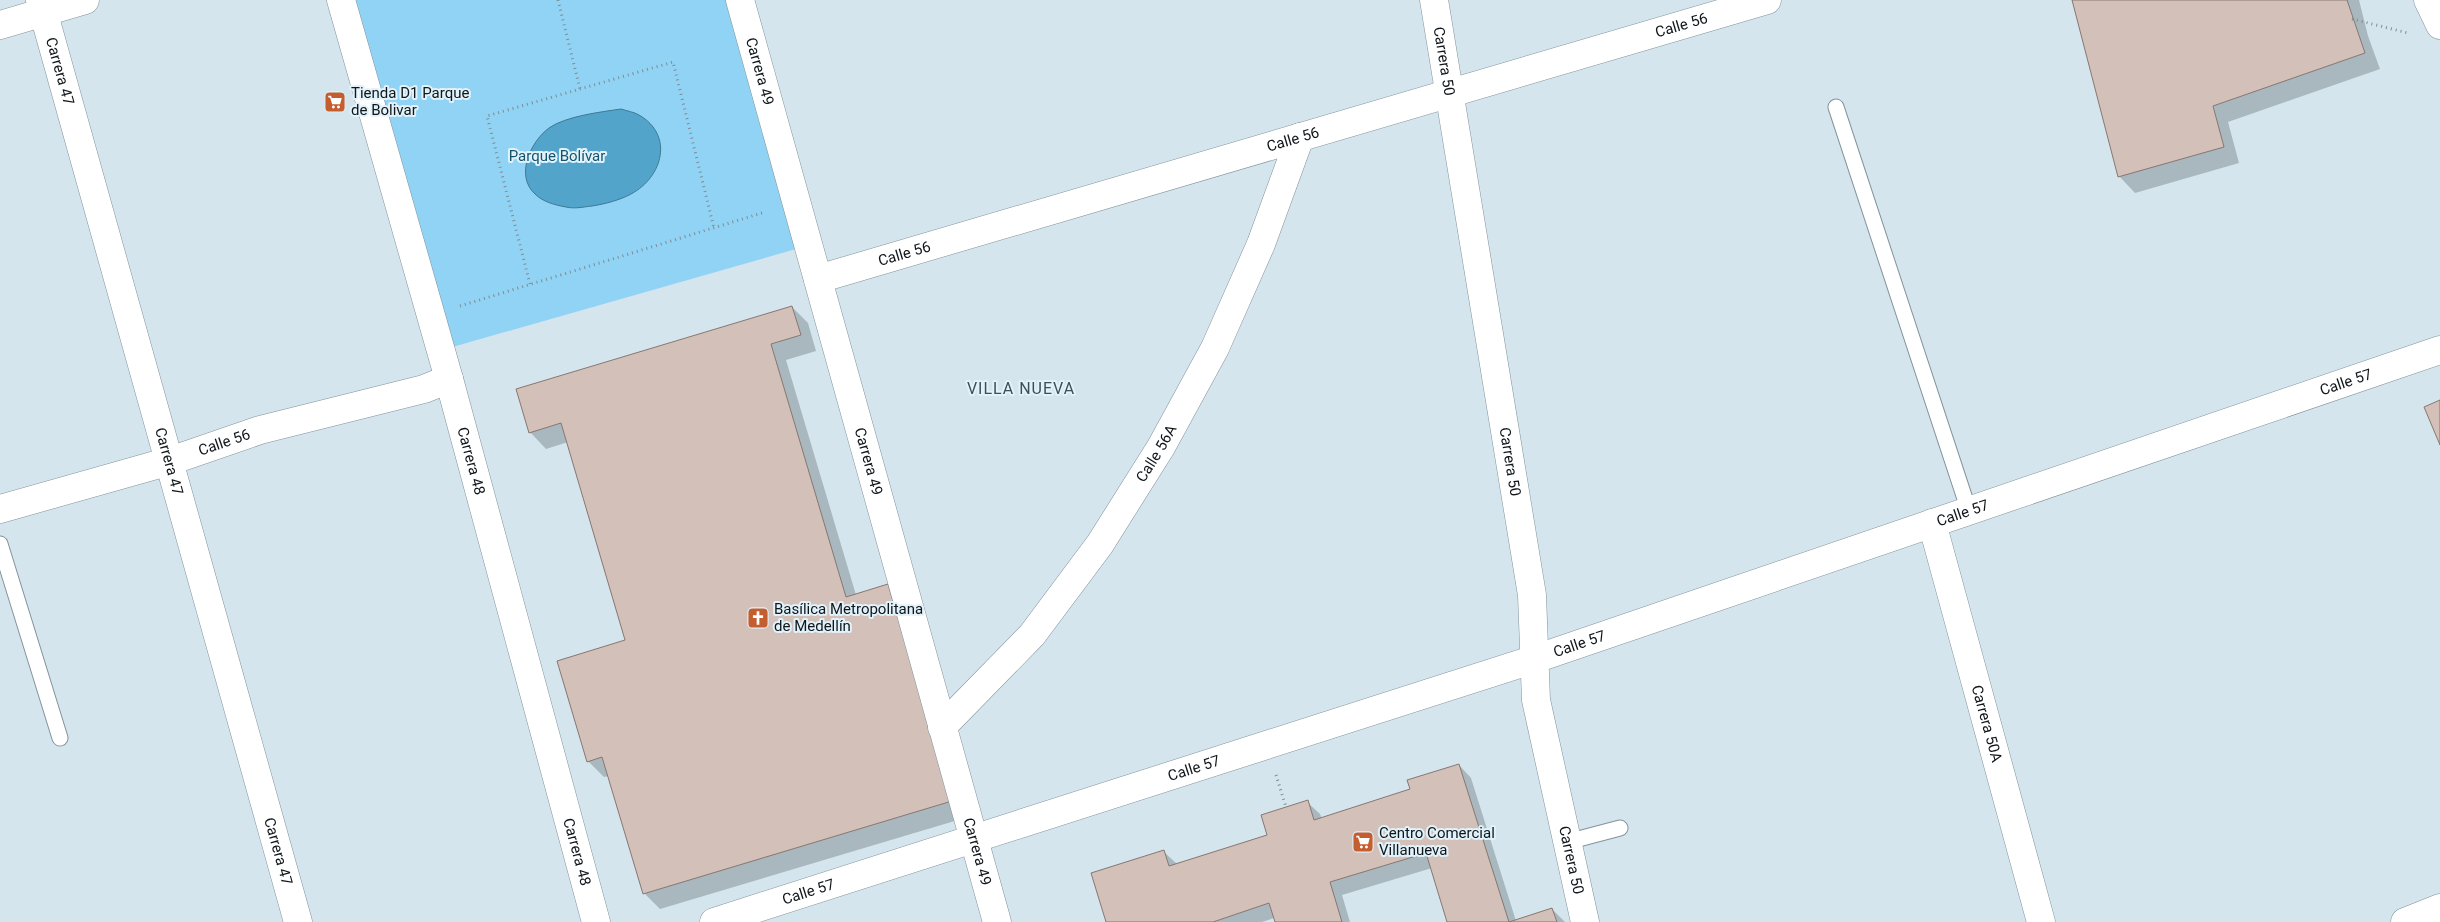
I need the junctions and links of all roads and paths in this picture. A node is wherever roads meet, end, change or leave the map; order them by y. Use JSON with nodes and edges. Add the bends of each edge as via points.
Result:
{"nodes":[{"id":1,"x":85,"y":0,"type":"edge"},
{"id":2,"x":341,"y":0,"type":"edge"},
{"id":3,"x":558,"y":0,"type":"edge"},
{"id":4,"x":740,"y":0,"type":"edge"},
{"id":5,"x":1434,"y":0,"type":"edge"},
{"id":6,"x":1767,"y":0,"type":"edge"},
{"id":7,"x":2428,"y":0,"type":"edge"},
{"id":8,"x":42,"y":6,"type":"edge"},
{"id":9,"x":2352,"y":19,"type":"dead end"},
{"id":10,"x":0,"y":25,"type":"edge"},
{"id":11,"x":2440,"y":25,"type":"edge"},
{"id":12,"x":2414,"y":34,"type":"dead end"},
{"id":13,"x":580,"y":89,"type":"junction"},
{"id":14,"x":1449,"y":92,"type":"junction"},
{"id":15,"x":1836,"y":107,"type":"dead end"},
{"id":16,"x":1300,"y":137,"type":"junction"},
{"id":17,"x":797,"y":202,"type":"junction"},
{"id":18,"x":714,"y":228,"type":"junction"},
{"id":19,"x":818,"y":279,"type":"junction"},
{"id":20,"x":530,"y":284,"type":"junction"},
{"id":21,"x":431,"y":315,"type":"junction"},
{"id":22,"x":2440,"y":350,"type":"edge"},
{"id":23,"x":450,"y":379,"type":"junction"},
{"id":24,"x":170,"y":461,"type":"junction"},
{"id":25,"x":0,"y":509,"type":"edge"},
{"id":26,"x":1970,"y":511,"type":"junction"},
{"id":27,"x":1932,"y":523,"type":"junction"},
{"id":28,"x":0,"y":544,"type":"edge"},
{"id":29,"x":1535,"y":659,"type":"junction"},
{"id":30,"x":942,"y":726,"type":"junction"},
{"id":31,"x":60,"y":738,"type":"dead end"},
{"id":32,"x":1274,"y":770,"type":"dead end"},
{"id":33,"x":1286,"y":807,"type":"dead end"},
{"id":34,"x":1620,"y":828,"type":"dead end"},
{"id":35,"x":974,"y":839,"type":"junction"},
{"id":36,"x":1567,"y":842,"type":"junction"},
{"id":37,"x":2440,"y":908,"type":"edge"},
{"id":38,"x":298,"y":922,"type":"edge"},
{"id":39,"x":596,"y":922,"type":"edge"},
{"id":40,"x":714,"y":922,"type":"edge"},
{"id":41,"x":997,"y":922,"type":"edge"},
{"id":42,"x":1585,"y":922,"type":"edge"},
{"id":43,"x":2041,"y":922,"type":"edge"},
{"id":44,"x":2405,"y":922,"type":"edge"}],
"edges":[{"from":1,"to":8,"type":"street"},
{"from":2,"to":21,"type":"street","name":"Carrera 48"},
{"from":3,"to":13,"type":"path"},
{"from":4,"to":17,"type":"street","name":"Carrera 49"},
{"from":5,"to":14,"type":"street","name":"Carrera 50"},
{"from":6,"to":14,"type":"street","name":"Calle 56"},
{"from":7,"to":11,"type":"street"},
{"from":8,"to":10,"type":"street"},
{"from":8,"to":24,"type":"street","name":"Carrera 47"},
{"from":9,"to":12,"type":"path"},
{"from":13,"to":18,"type":"path","via":[[673,62]]},
{"from":13,"to":20,"type":"path","via":[[488,116]]},
{"from":14,"to":16,"type":"street","name":"Calle 56"},
{"from":14,"to":29,"type":"street","name":"Carrera 50","via":[[1532,594]]},
{"from":15,"to":26,"type":"lane"},
{"from":16,"to":19,"type":"street","name":"Calle 56"},
{"from":16,"to":30,"type":"street","name":"Calle 56A","via":[[1261,244],[1215,348],[1161,447],[1100,544],[1032,636]]},
{"from":17,"to":18,"type":"path"},
{"from":17,"to":19,"type":"street","name":"Carrera 49"},
{"from":18,"to":20,"type":"path"},
{"from":19,"to":30,"type":"street","name":"Carrera 49"},
{"from":20,"to":21,"type":"path"},
{"from":21,"to":23,"type":"street","name":"Carrera 48"},
{"from":22,"to":26,"type":"street","name":"Calle 57"},
{"from":23,"to":24,"type":"street","name":"Calle 56","via":[[424,389],[260,430]]},
{"from":23,"to":39,"type":"street","name":"Carrera 48"},
{"from":24,"to":25,"type":"street","name":"Calle 56"},
{"from":24,"to":38,"type":"street","name":"Carrera 47"},
{"from":26,"to":27,"type":"street","name":"Calle 57"},
{"from":27,"to":29,"type":"street","name":"Calle 57"},
{"from":27,"to":43,"type":"street","name":"Carrera 50A"},
{"from":28,"to":31,"type":"lane"},
{"from":29,"to":35,"type":"street","name":"Calle 57"},
{"from":29,"to":36,"type":"street","name":"Carrera 50","via":[[1536,700]]},
{"from":30,"to":35,"type":"street","name":"Carrera 49"},
{"from":32,"to":33,"type":"path"},
{"from":34,"to":36,"type":"lane"},
{"from":35,"to":40,"type":"street","name":"Calle 57"},
{"from":35,"to":41,"type":"street","name":"Carrera 49"},
{"from":36,"to":42,"type":"street","name":"Carrera 50"},
{"from":37,"to":44,"type":"street"}]}
